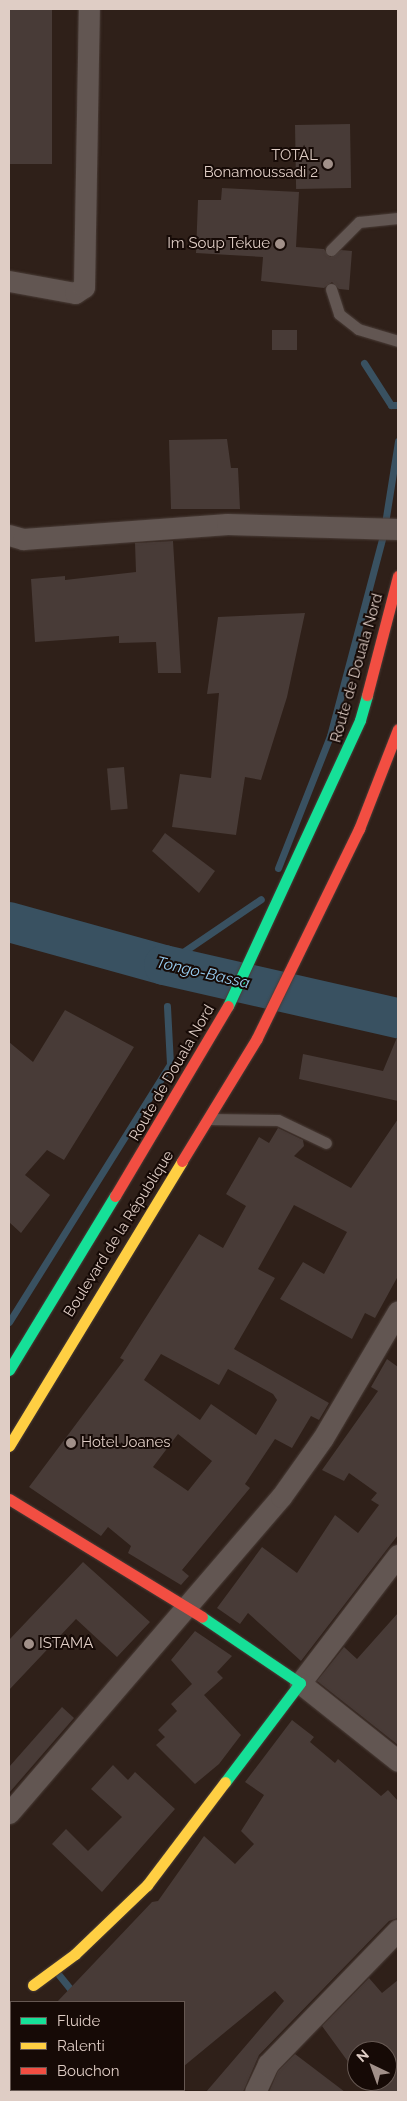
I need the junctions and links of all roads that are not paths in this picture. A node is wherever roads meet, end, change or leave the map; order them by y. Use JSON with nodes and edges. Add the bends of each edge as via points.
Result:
{"nodes":[{"id":1,"x":89,"y":9,"type":"edge"},
{"id":2,"x":398,"y":218,"type":"edge"},
{"id":3,"x":331,"y":250,"type":"dead end"},
{"id":4,"x":9,"y":280,"type":"edge"},
{"id":5,"x":331,"y":289,"type":"dead end"},
{"id":6,"x":398,"y":341,"type":"edge"},
{"id":7,"x":398,"y":529,"type":"edge"},
{"id":8,"x":9,"y":535,"type":"edge"},
{"id":9,"x":398,"y":576,"type":"edge"},
{"id":10,"x":398,"y":728,"type":"edge"},
{"id":11,"x":207,"y":1119,"type":"junction"},
{"id":12,"x":326,"y":1143,"type":"dead end"},
{"id":13,"x":398,"y":1310,"type":"edge"},
{"id":14,"x":9,"y":1370,"type":"edge"},
{"id":15,"x":9,"y":1446,"type":"edge"},
{"id":16,"x":9,"y":1499,"type":"edge"},
{"id":17,"x":398,"y":1555,"type":"edge"},
{"id":18,"x":189,"y":1608,"type":"junction"},
{"id":19,"x":300,"y":1684,"type":"junction"},
{"id":20,"x":398,"y":1762,"type":"edge"},
{"id":21,"x":9,"y":1813,"type":"edge"},
{"id":22,"x":398,"y":1930,"type":"edge"},
{"id":23,"x":33,"y":1984,"type":"dead end"},
{"id":24,"x":255,"y":2092,"type":"edge"}],
"edges":[{"from":1,"to":4,"type":"street","via":[[84,287],[75,293]]},
{"from":2,"to":3,"type":"lane","via":[[359,222]]},
{"from":5,"to":6,"type":"lane","via":[[339,314],[358,328]]},
{"from":7,"to":8,"type":"street","via":[[226,524],[24,539]]},
{"from":9,"to":14,"type":"main road","name":"Route de Douala Nord","via":[[360,720],[260,942],[123,1197]]},
{"from":10,"to":11,"type":"main road","name":"Boulevard de la République","via":[[359,830],[297,957],[257,1038]]},
{"from":11,"to":12,"type":"lane","via":[[278,1120]]},
{"from":11,"to":15,"type":"main road","name":"Boulevard de la République","via":[[144,1212]]},
{"from":13,"to":18,"type":"street","via":[[323,1438],[282,1497]]},
{"from":16,"to":18,"type":"main road"},
{"from":17,"to":19,"type":"street"},
{"from":18,"to":19,"type":"main road"},
{"from":18,"to":21,"type":"street"},
{"from":19,"to":20,"type":"street"},
{"from":19,"to":23,"type":"main road","via":[[147,1885],[75,1954]]},
{"from":22,"to":24,"type":"street","via":[[268,2064]]}]}
